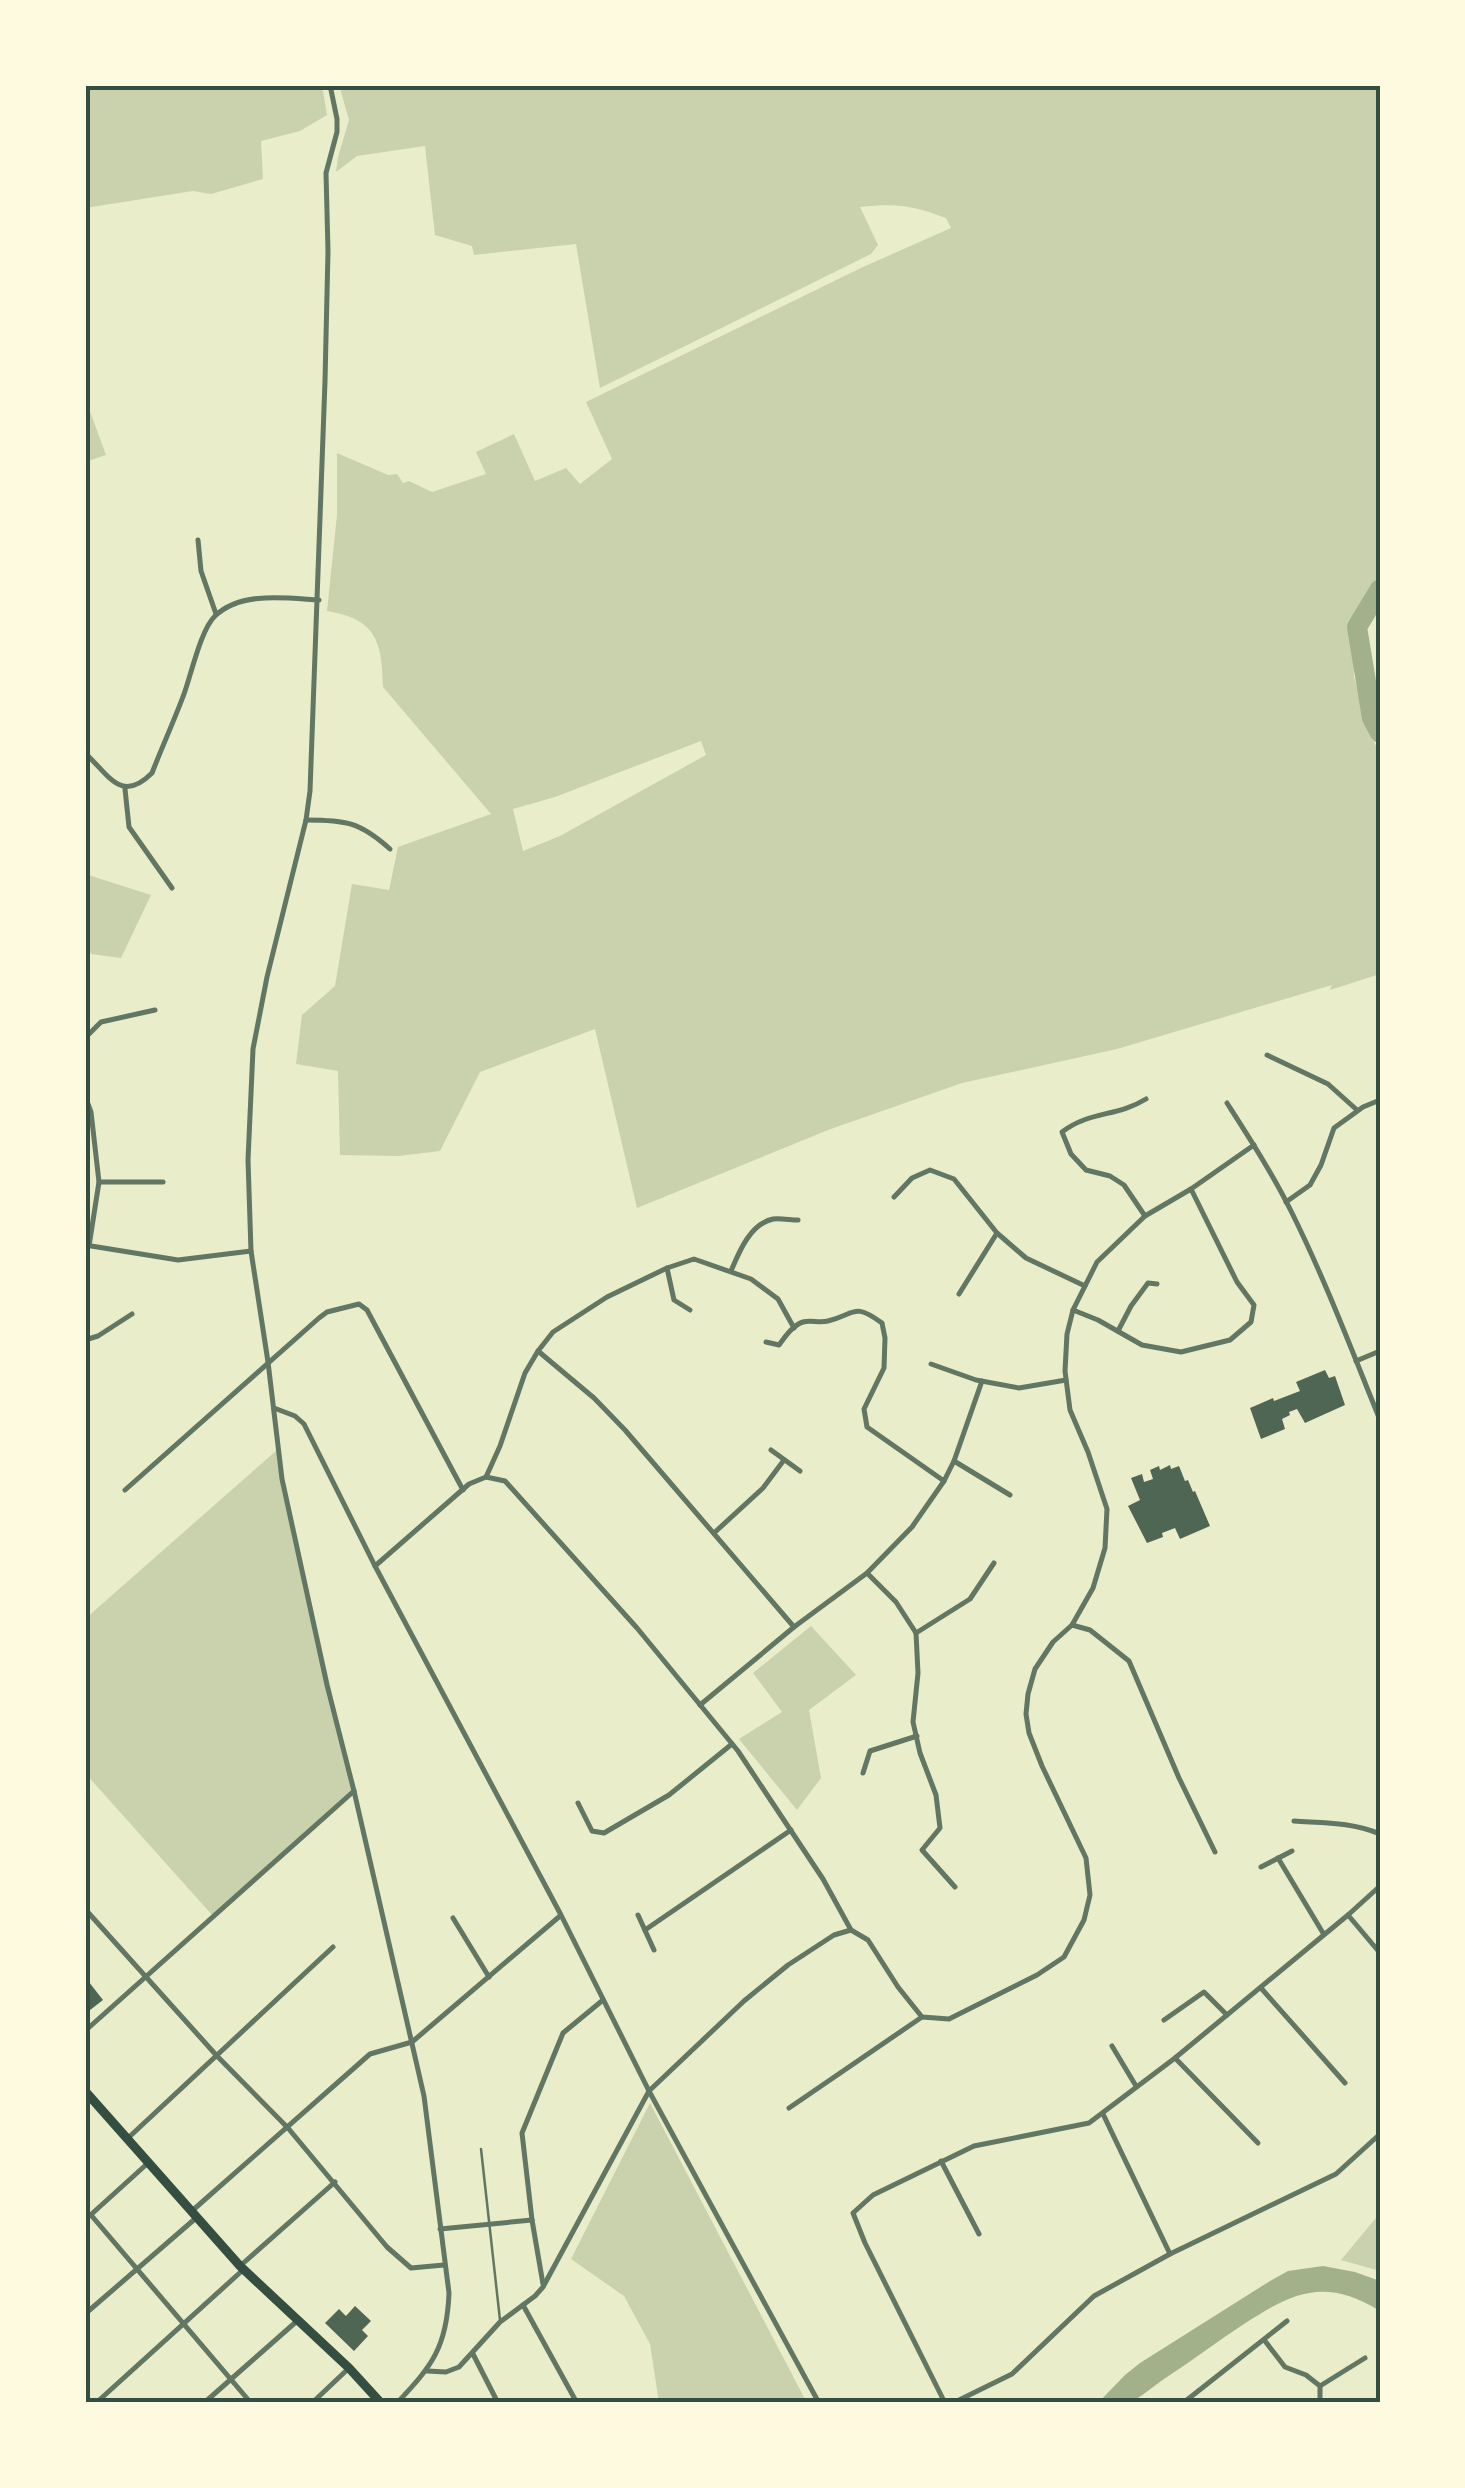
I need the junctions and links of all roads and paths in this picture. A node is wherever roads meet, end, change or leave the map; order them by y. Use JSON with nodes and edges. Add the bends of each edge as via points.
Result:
{"nodes":[{"id":1,"x":330,"y":85,"type":"edge"},
{"id":2,"x":198,"y":540,"type":"dead end"},
{"id":3,"x":319,"y":600,"type":"junction"},
{"id":4,"x":216,"y":614,"type":"junction"},
{"id":5,"x":85,"y":753,"type":"edge"},
{"id":6,"x":125,"y":788,"type":"junction"},
{"id":7,"x":306,"y":820,"type":"junction"},
{"id":8,"x":390,"y":849,"type":"dead end"},
{"id":9,"x":172,"y":888,"type":"dead end"},
{"id":10,"x":156,"y":1010,"type":"dead end"},
{"id":11,"x":85,"y":1038,"type":"edge"},
{"id":12,"x":1267,"y":1055,"type":"dead end"},
{"id":13,"x":85,"y":1096,"type":"edge"},
{"id":14,"x":1146,"y":1099,"type":"dead end"},
{"id":15,"x":1380,"y":1100,"type":"edge"},
{"id":16,"x":1227,"y":1103,"type":"dead end"},
{"id":17,"x":1358,"y":1111,"type":"junction"},
{"id":18,"x":1254,"y":1145,"type":"junction"},
{"id":19,"x":99,"y":1182,"type":"junction"},
{"id":20,"x":163,"y":1182,"type":"dead end"},
{"id":21,"x":1192,"y":1189,"type":"junction"},
{"id":22,"x":894,"y":1197,"type":"dead end"},
{"id":23,"x":1286,"y":1202,"type":"junction"},
{"id":24,"x":1145,"y":1216,"type":"junction"},
{"id":25,"x":798,"y":1220,"type":"dead end"},
{"id":26,"x":997,"y":1233,"type":"junction"},
{"id":27,"x":87,"y":1246,"type":"edge"},
{"id":28,"x":251,"y":1252,"type":"junction"},
{"id":29,"x":667,"y":1268,"type":"junction"},
{"id":30,"x":731,"y":1271,"type":"junction"},
{"id":31,"x":1157,"y":1284,"type":"dead end"},
{"id":32,"x":1085,"y":1286,"type":"junction"},
{"id":33,"x":959,"y":1294,"type":"dead end"},
{"id":34,"x":690,"y":1310,"type":"dead end"},
{"id":35,"x":1072,"y":1310,"type":"junction"},
{"id":36,"x":132,"y":1314,"type":"dead end"},
{"id":37,"x":794,"y":1328,"type":"junction"},
{"id":38,"x":1118,"y":1331,"type":"junction"},
{"id":39,"x":85,"y":1340,"type":"edge"},
{"id":40,"x":766,"y":1342,"type":"dead end"},
{"id":41,"x":538,"y":1351,"type":"junction"},
{"id":42,"x":1380,"y":1351,"type":"edge"},
{"id":43,"x":1356,"y":1360,"type":"junction"},
{"id":44,"x":268,"y":1362,"type":"junction"},
{"id":45,"x":932,"y":1364,"type":"dead end"},
{"id":46,"x":1066,"y":1380,"type":"junction"},
{"id":47,"x":982,"y":1381,"type":"junction"},
{"id":48,"x":274,"y":1408,"type":"junction"},
{"id":49,"x":1380,"y":1420,"type":"edge"},
{"id":50,"x":771,"y":1450,"type":"dead end"},
{"id":51,"x":784,"y":1460,"type":"junction"},
{"id":52,"x":954,"y":1461,"type":"junction"},
{"id":53,"x":800,"y":1471,"type":"dead end"},
{"id":54,"x":486,"y":1477,"type":"junction"},
{"id":55,"x":944,"y":1481,"type":"junction"},
{"id":56,"x":126,"y":1490,"type":"dead end"},
{"id":57,"x":463,"y":1490,"type":"junction"},
{"id":58,"x":1010,"y":1495,"type":"dead end"},
{"id":59,"x":714,"y":1533,"type":"junction"},
{"id":60,"x":994,"y":1564,"type":"dead end"},
{"id":61,"x":375,"y":1566,"type":"junction"},
{"id":62,"x":867,"y":1572,"type":"junction"},
{"id":63,"x":1072,"y":1625,"type":"junction"},
{"id":64,"x":794,"y":1627,"type":"junction"},
{"id":65,"x":916,"y":1633,"type":"junction"},
{"id":66,"x":700,"y":1705,"type":"junction"},
{"id":67,"x":916,"y":1736,"type":"junction"},
{"id":68,"x":732,"y":1744,"type":"junction"},
{"id":69,"x":863,"y":1773,"type":"dead end"},
{"id":70,"x":354,"y":1790,"type":"junction"},
{"id":71,"x":578,"y":1803,"type":"dead end"},
{"id":72,"x":1294,"y":1821,"type":"dead end"},
{"id":73,"x":790,"y":1830,"type":"junction"},
{"id":74,"x":1380,"y":1834,"type":"edge"},
{"id":75,"x":1292,"y":1851,"type":"dead end"},
{"id":76,"x":1214,"y":1852,"type":"dead end"},
{"id":77,"x":1278,"y":1858,"type":"junction"},
{"id":78,"x":1262,"y":1866,"type":"dead end"},
{"id":79,"x":1380,"y":1886,"type":"edge"},
{"id":80,"x":955,"y":1887,"type":"dead end"},
{"id":81,"x":85,"y":1909,"type":"edge"},
{"id":82,"x":561,"y":1915,"type":"junction"},
{"id":83,"x":638,"y":1915,"type":"dead end"},
{"id":84,"x":1348,"y":1916,"type":"junction"},
{"id":85,"x":453,"y":1918,"type":"dead end"},
{"id":86,"x":645,"y":1930,"type":"junction"},
{"id":87,"x":850,"y":1930,"type":"junction"},
{"id":88,"x":1324,"y":1933,"type":"junction"},
{"id":89,"x":333,"y":1947,"type":"dead end"},
{"id":90,"x":654,"y":1950,"type":"dead end"},
{"id":91,"x":1380,"y":1953,"type":"edge"},
{"id":92,"x":146,"y":1976,"type":"junction"},
{"id":93,"x":489,"y":1976,"type":"junction"},
{"id":94,"x":1260,"y":1988,"type":"junction"},
{"id":95,"x":603,"y":2000,"type":"junction"},
{"id":96,"x":1226,"y":2015,"type":"junction"},
{"id":97,"x":922,"y":2017,"type":"junction"},
{"id":98,"x":1164,"y":2020,"type":"dead end"},
{"id":99,"x":85,"y":2030,"type":"edge"},
{"id":100,"x":412,"y":2042,"type":"junction"},
{"id":101,"x":1112,"y":2046,"type":"dead end"},
{"id":102,"x":217,"y":2056,"type":"junction"},
{"id":103,"x":1175,"y":2058,"type":"junction"},
{"id":104,"x":1345,"y":2083,"type":"dead end"},
{"id":105,"x":1137,"y":2087,"type":"junction"},
{"id":106,"x":85,"y":2091,"type":"edge"},
{"id":107,"x":649,"y":2091,"type":"junction"},
{"id":108,"x":789,"y":2108,"type":"dead end"},
{"id":109,"x":1103,"y":2114,"type":"junction"},
{"id":110,"x":288,"y":2128,"type":"junction"},
{"id":111,"x":1380,"y":2134,"type":"edge"},
{"id":112,"x":127,"y":2139,"type":"junction"},
{"id":113,"x":1258,"y":2143,"type":"dead end"},
{"id":114,"x":480,"y":2149,"type":"dead end"},
{"id":115,"x":940,"y":2160,"type":"junction"},
{"id":116,"x":148,"y":2164,"type":"junction"},
{"id":117,"x":335,"y":2182,"type":"junction"},
{"id":118,"x":193,"y":2215,"type":"junction"},
{"id":119,"x":88,"y":2218,"type":"edge"},
{"id":120,"x":532,"y":2220,"type":"junction"},
{"id":121,"x":490,"y":2226,"type":"junction"},
{"id":122,"x":440,"y":2229,"type":"junction"},
{"id":123,"x":978,"y":2234,"type":"dead end"},
{"id":124,"x":1170,"y":2254,"type":"junction"},
{"id":125,"x":444,"y":2265,"type":"junction"},
{"id":126,"x":242,"y":2268,"type":"junction"},
{"id":127,"x":137,"y":2269,"type":"junction"},
{"id":128,"x":543,"y":2288,"type":"junction"},
{"id":129,"x":523,"y":2304,"type":"junction"},
{"id":130,"x":85,"y":2314,"type":"edge"},
{"id":131,"x":296,"y":2321,"type":"junction"},
{"id":132,"x":500,"y":2322,"type":"junction"},
{"id":133,"x":1287,"y":2322,"type":"dead end"},
{"id":134,"x":184,"y":2324,"type":"junction"},
{"id":135,"x":1264,"y":2341,"type":"junction"},
{"id":136,"x":473,"y":2354,"type":"junction"},
{"id":137,"x":1365,"y":2358,"type":"dead end"},
{"id":138,"x":349,"y":2368,"type":"junction"},
{"id":139,"x":427,"y":2371,"type":"junction"},
{"id":140,"x":232,"y":2378,"type":"junction"},
{"id":141,"x":1320,"y":2386,"type":"junction"},
{"id":142,"x":973,"y":2393,"type":"junction"},
{"id":143,"x":96,"y":2403,"type":"edge"},
{"id":144,"x":204,"y":2403,"type":"edge"},
{"id":145,"x":252,"y":2403,"type":"edge"},
{"id":146,"x":312,"y":2403,"type":"edge"},
{"id":147,"x":381,"y":2403,"type":"edge"},
{"id":148,"x":396,"y":2403,"type":"edge"},
{"id":149,"x":498,"y":2403,"type":"edge"},
{"id":150,"x":577,"y":2403,"type":"edge"},
{"id":151,"x":819,"y":2403,"type":"edge"},
{"id":152,"x":949,"y":2403,"type":"edge"},
{"id":153,"x":978,"y":2403,"type":"edge"},
{"id":154,"x":1183,"y":2403,"type":"edge"},
{"id":155,"x":1320,"y":2403,"type":"edge"}],
"edges":[{"from":1,"to":3,"type":"street","via":[[338,132],[326,173]]},
{"from":2,"to":4,"type":"street"},
{"from":3,"to":4,"type":"street","via":[[240,602]]},
{"from":3,"to":7,"type":"street"},
{"from":4,"to":6,"type":"street","via":[[152,773]]},
{"from":5,"to":6,"type":"street"},
{"from":6,"to":9,"type":"street","via":[[129,827]]},
{"from":7,"to":8,"type":"street","via":[[368,828]]},
{"from":7,"to":28,"type":"street","via":[[253,1048]]},
{"from":10,"to":11,"type":"street","via":[[101,1022]]},
{"from":12,"to":17,"type":"street","via":[[1328,1084]]},
{"from":13,"to":19,"type":"street"},
{"from":14,"to":24,"type":"street","via":[[1062,1132],[1086,1170],[1124,1185]]},
{"from":15,"to":17,"type":"street"},
{"from":16,"to":18,"type":"street"},
{"from":17,"to":23,"type":"street","via":[[1334,1128],[1310,1185]]},
{"from":18,"to":21,"type":"street"},
{"from":18,"to":23,"type":"street"},
{"from":19,"to":20,"type":"street"},
{"from":19,"to":27,"type":"street"},
{"from":21,"to":24,"type":"street"},
{"from":21,"to":38,"type":"street","via":[[1254,1306],[1251,1322],[1230,1340],[1181,1352]]},
{"from":22,"to":26,"type":"street","via":[[930,1170],[954,1179]]},
{"from":23,"to":43,"type":"street"},
{"from":24,"to":32,"type":"street","via":[[1097,1262]]},
{"from":25,"to":30,"type":"street","via":[[770,1219],[753,1232]]},
{"from":26,"to":32,"type":"street","via":[[1026,1258]]},
{"from":26,"to":33,"type":"street"},
{"from":27,"to":28,"type":"street","via":[[178,1260]]},
{"from":28,"to":44,"type":"street"},
{"from":29,"to":30,"type":"street","via":[[694,1260]]},
{"from":29,"to":34,"type":"street","via":[[674,1300]]},
{"from":29,"to":41,"type":"street","via":[[606,1297],[553,1332]]},
{"from":30,"to":37,"type":"street","via":[[778,1299]]},
{"from":31,"to":38,"type":"street","via":[[1148,1283]]},
{"from":32,"to":35,"type":"street"},
{"from":35,"to":38,"type":"street"},
{"from":35,"to":46,"type":"street"},
{"from":36,"to":39,"type":"street"},
{"from":37,"to":40,"type":"street","via":[[779,1345]]},
{"from":37,"to":55,"type":"street","via":[[851,1311],[882,1323],[884,1368],[864,1409],[866,1427]]},
{"from":41,"to":54,"type":"street"},
{"from":41,"to":59,"type":"street","via":[[626,1430]]},
{"from":42,"to":43,"type":"street"},
{"from":43,"to":49,"type":"street"},
{"from":44,"to":48,"type":"street"},
{"from":44,"to":56,"type":"street"},
{"from":44,"to":57,"type":"street","via":[[327,1312],[359,1304]]},
{"from":45,"to":47,"type":"street"},
{"from":46,"to":47,"type":"street","via":[[1019,1388]]},
{"from":46,"to":63,"type":"street","via":[[1070,1410],[1106,1509],[1098,1574]]},
{"from":47,"to":52,"type":"street"},
{"from":48,"to":61,"type":"street","via":[[304,1424]]},
{"from":48,"to":70,"type":"street","via":[[282,1479]]},
{"from":50,"to":51,"type":"street"},
{"from":51,"to":53,"type":"street"},
{"from":51,"to":59,"type":"street"},
{"from":52,"to":55,"type":"street"},
{"from":52,"to":58,"type":"street"},
{"from":54,"to":57,"type":"street"},
{"from":54,"to":66,"type":"street","via":[[505,1481],[527,1503]]},
{"from":55,"to":62,"type":"street","via":[[912,1527]]},
{"from":57,"to":61,"type":"street"},
{"from":59,"to":64,"type":"street"},
{"from":60,"to":65,"type":"street","via":[[970,1599]]},
{"from":61,"to":82,"type":"street"},
{"from":62,"to":64,"type":"street"},
{"from":62,"to":65,"type":"street"},
{"from":63,"to":76,"type":"street","via":[[1090,1630],[1129,1661]]},
{"from":63,"to":97,"type":"street","via":[[1035,1669],[1026,1714],[1042,1766],[1086,1858],[1090,1896],[1084,1920],[1064,1957],[1036,1975],[949,2019]]},
{"from":64,"to":66,"type":"street"},
{"from":65,"to":67,"type":"street"},
{"from":66,"to":68,"type":"street"},
{"from":67,"to":69,"type":"street","via":[[870,1750]]},
{"from":67,"to":80,"type":"street","via":[[940,1828],[922,1850]]},
{"from":68,"to":71,"type":"street","via":[[670,1794],[604,1833],[592,1831]]},
{"from":68,"to":73,"type":"street"},
{"from":70,"to":92,"type":"street"},
{"from":70,"to":100,"type":"street"},
{"from":72,"to":74,"type":"street"},
{"from":73,"to":86,"type":"street"},
{"from":73,"to":87,"type":"street"},
{"from":75,"to":77,"type":"street"},
{"from":77,"to":78,"type":"street"},
{"from":77,"to":88,"type":"street"},
{"from":79,"to":84,"type":"street"},
{"from":81,"to":92,"type":"street"},
{"from":82,"to":93,"type":"street"},
{"from":82,"to":95,"type":"street"},
{"from":83,"to":86,"type":"street"},
{"from":84,"to":88,"type":"street"},
{"from":84,"to":91,"type":"street"},
{"from":85,"to":93,"type":"street"},
{"from":86,"to":90,"type":"street"},
{"from":87,"to":97,"type":"street","via":[[868,1940]]},
{"from":87,"to":107,"type":"street","via":[[788,1965]]},
{"from":88,"to":94,"type":"street"},
{"from":89,"to":102,"type":"street"},
{"from":92,"to":99,"type":"street"},
{"from":92,"to":102,"type":"street"},
{"from":93,"to":100,"type":"street"},
{"from":94,"to":96,"type":"street"},
{"from":94,"to":104,"type":"street"},
{"from":95,"to":107,"type":"street"},
{"from":95,"to":120,"type":"street","via":[[563,2033],[522,2132]]},
{"from":96,"to":98,"type":"street","via":[[1204,1992]]},
{"from":96,"to":103,"type":"street"},
{"from":97,"to":108,"type":"street"},
{"from":100,"to":110,"type":"street","via":[[370,2054]]},
{"from":100,"to":122,"type":"street"},
{"from":101,"to":105,"type":"street"},
{"from":102,"to":110,"type":"street"},
{"from":102,"to":112,"type":"street"},
{"from":103,"to":105,"type":"street"},
{"from":103,"to":113,"type":"street"},
{"from":105,"to":109,"type":"street"},
{"from":106,"to":112,"type":"main road"},
{"from":107,"to":128,"type":"street"},
{"from":107,"to":151,"type":"street"},
{"from":109,"to":115,"type":"street"},
{"from":109,"to":124,"type":"street"},
{"from":110,"to":117,"type":"street"},
{"from":110,"to":118,"type":"street"},
{"from":111,"to":124,"type":"street","via":[[1336,2174]]},
{"from":112,"to":116,"type":"main road"},
{"from":114,"to":121,"type":"lane"},
{"from":115,"to":123,"type":"street"},
{"from":115,"to":152,"type":"street","via":[[853,2213]]},
{"from":116,"to":118,"type":"main road"},
{"from":116,"to":119,"type":"street"},
{"from":117,"to":125,"type":"street","via":[[411,2268]]},
{"from":117,"to":126,"type":"street"},
{"from":118,"to":126,"type":"main road"},
{"from":118,"to":127,"type":"street"},
{"from":119,"to":127,"type":"street"},
{"from":120,"to":121,"type":"street"},
{"from":120,"to":128,"type":"street"},
{"from":121,"to":122,"type":"street"},
{"from":121,"to":132,"type":"lane"},
{"from":122,"to":125,"type":"street"},
{"from":124,"to":142,"type":"street","via":[[1094,2296],[1012,2374]]},
{"from":125,"to":139,"type":"street","via":[[448,2322]]},
{"from":126,"to":131,"type":"main road"},
{"from":126,"to":134,"type":"street"},
{"from":127,"to":130,"type":"street"},
{"from":127,"to":134,"type":"street"},
{"from":128,"to":129,"type":"street"},
{"from":129,"to":132,"type":"street"},
{"from":129,"to":150,"type":"street"},
{"from":131,"to":138,"type":"main road"},
{"from":131,"to":140,"type":"street"},
{"from":132,"to":136,"type":"street"},
{"from":133,"to":135,"type":"street"},
{"from":134,"to":140,"type":"street"},
{"from":134,"to":143,"type":"street"},
{"from":135,"to":141,"type":"street","via":[[1285,2367]]},
{"from":135,"to":154,"type":"street"},
{"from":136,"to":139,"type":"street","via":[[460,2367]]},
{"from":136,"to":149,"type":"street"},
{"from":137,"to":141,"type":"street"},
{"from":138,"to":146,"type":"street"},
{"from":138,"to":147,"type":"main road"},
{"from":139,"to":148,"type":"street"},
{"from":140,"to":144,"type":"street"},
{"from":140,"to":145,"type":"street"},
{"from":141,"to":155,"type":"street"},
{"from":142,"to":152,"type":"street"},
{"from":142,"to":153,"type":"street"}]}
